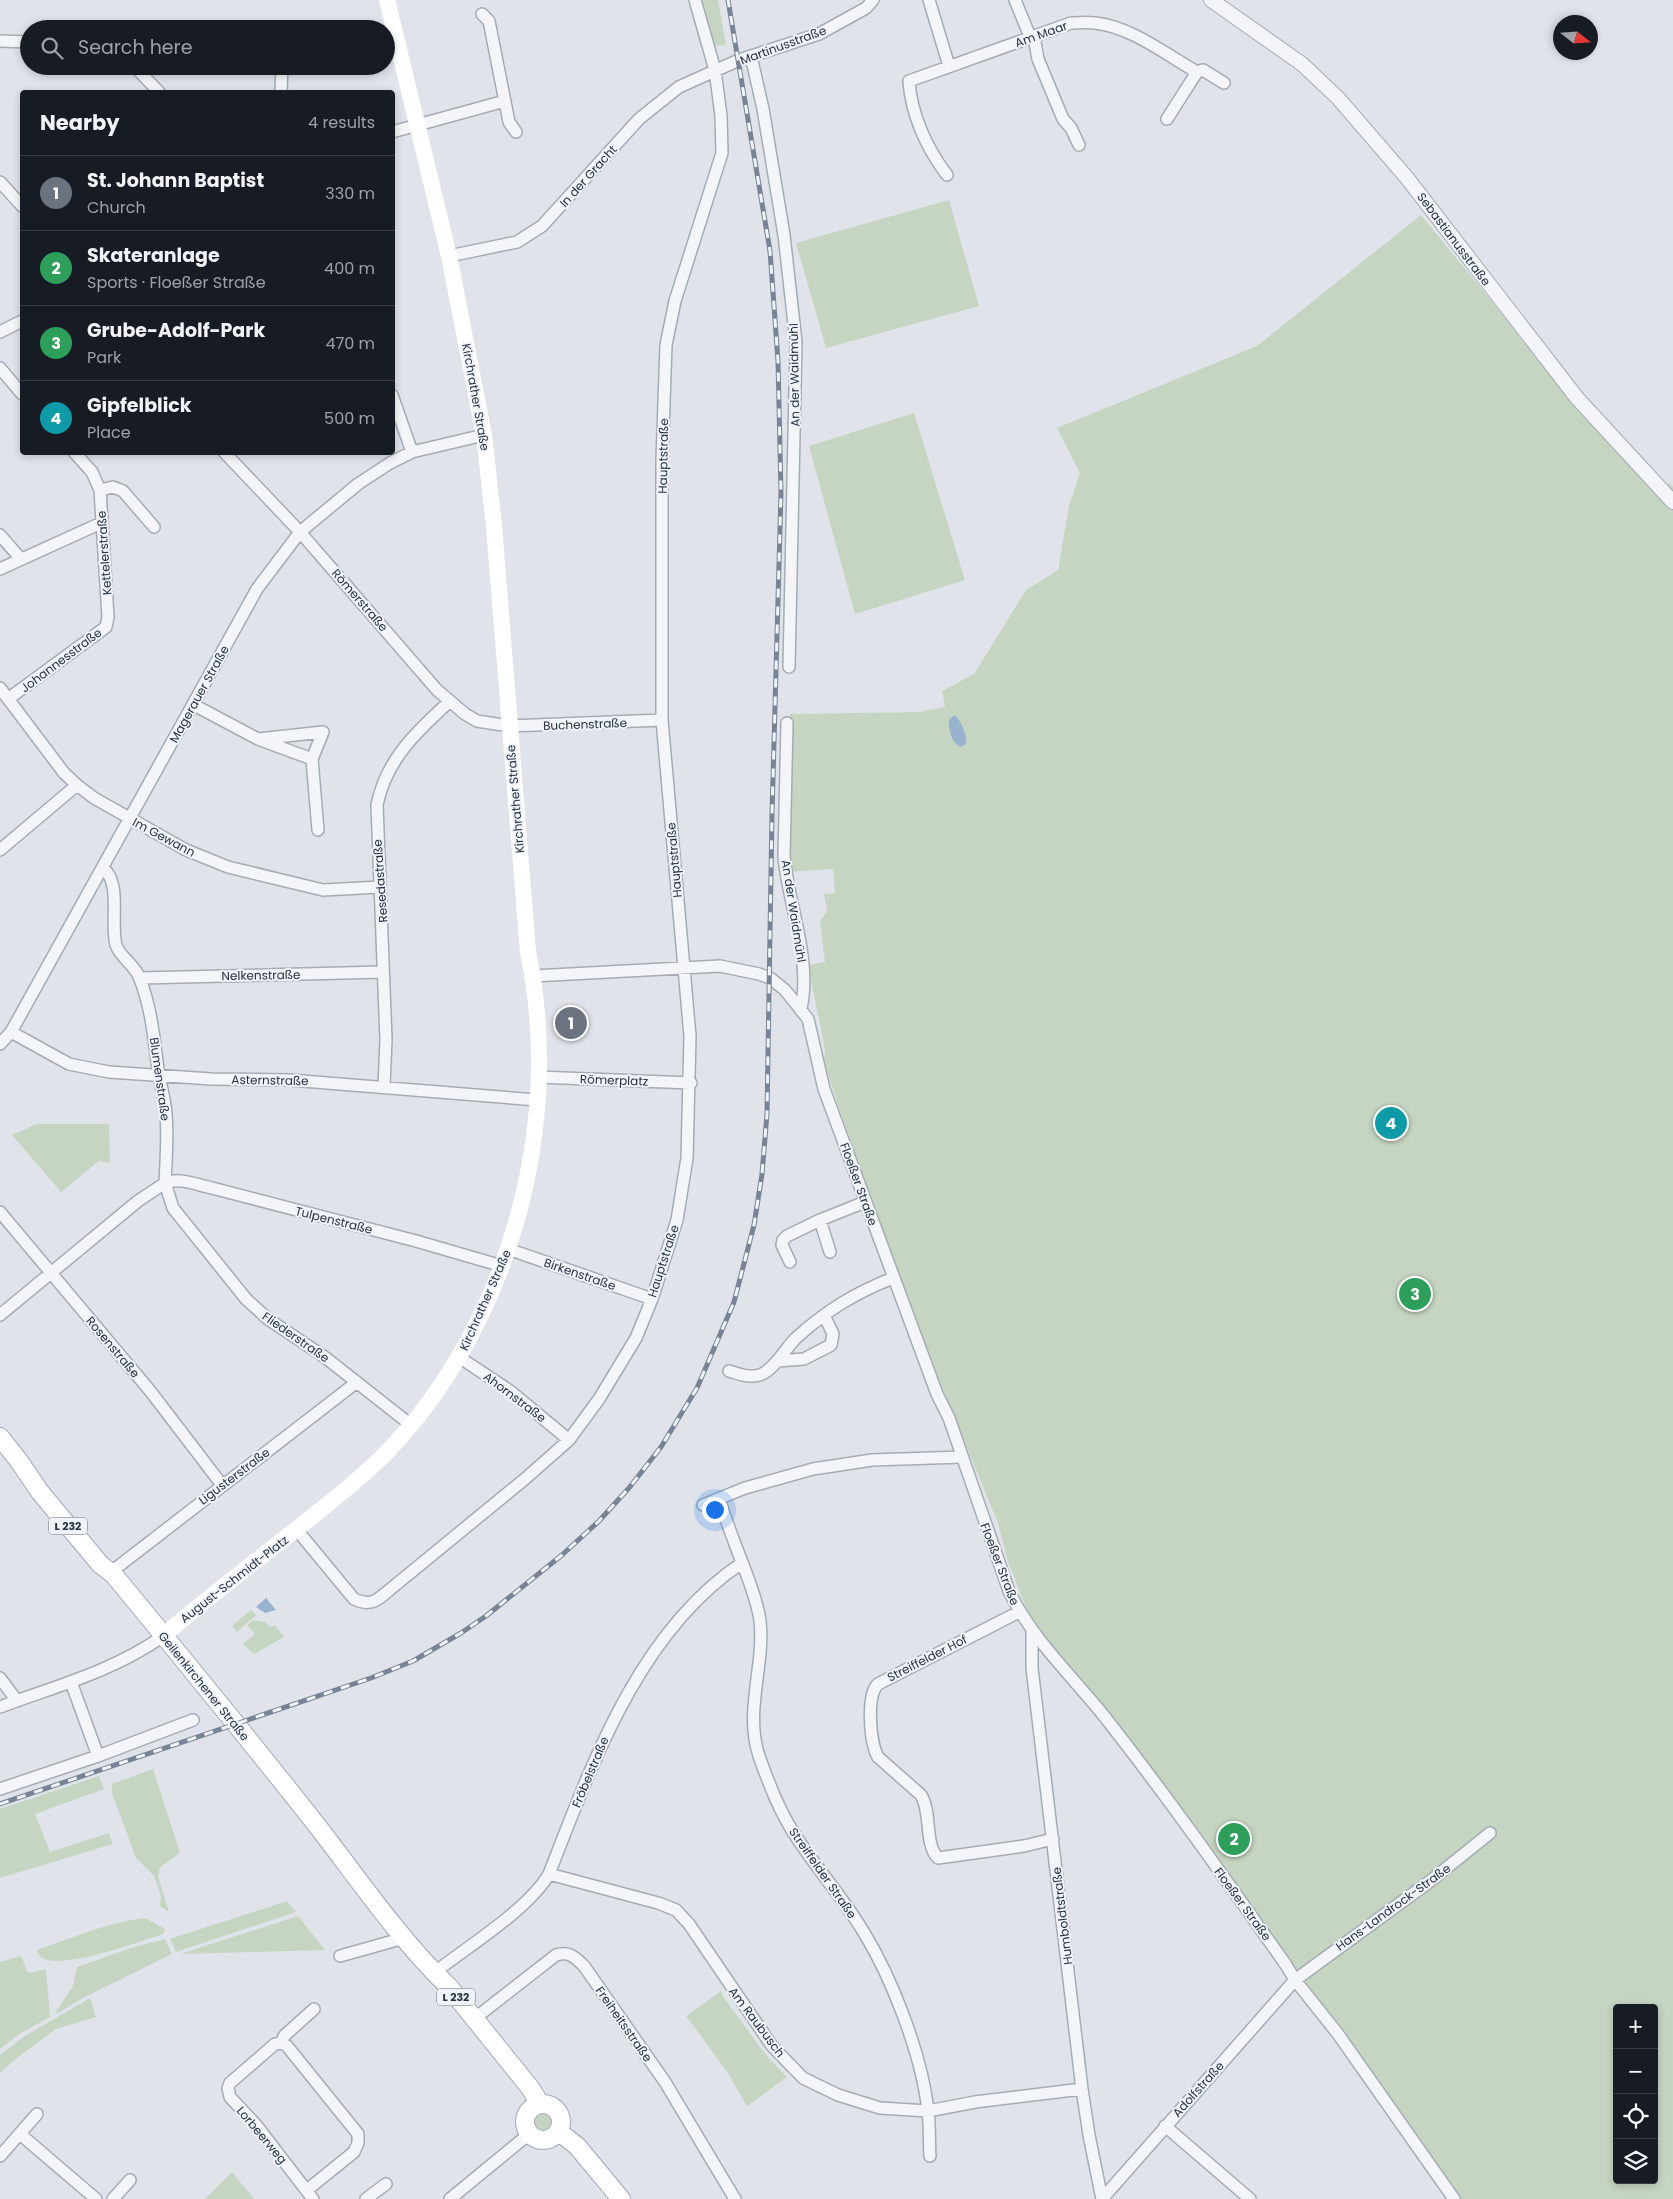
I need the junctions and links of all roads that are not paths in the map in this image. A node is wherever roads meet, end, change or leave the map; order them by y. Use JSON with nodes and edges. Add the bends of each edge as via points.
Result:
{"nodes":[{"id":1,"x":387,"y":0,"type":"edge"},
{"id":2,"x":696,"y":0,"type":"edge"},
{"id":3,"x":873,"y":0,"type":"edge"},
{"id":4,"x":929,"y":0,"type":"edge"},
{"id":5,"x":1015,"y":0,"type":"edge"},
{"id":6,"x":1211,"y":0,"type":"edge"},
{"id":7,"x":482,"y":14,"type":"dead end"},
{"id":8,"x":392,"y":20,"type":"edge"},
{"id":9,"x":395,"y":31,"type":"edge"},
{"id":10,"x":1032,"y":38,"type":"junction"},
{"id":11,"x":0,"y":41,"type":"edge"},
{"id":12,"x":20,"y":42,"type":"edge"},
{"id":13,"x":751,"y":56,"type":"junction"},
{"id":14,"x":949,"y":66,"type":"junction"},
{"id":15,"x":715,"y":70,"type":"junction"},
{"id":16,"x":1197,"y":72,"type":"junction"},
{"id":17,"x":143,"y":75,"type":"edge"},
{"id":18,"x":282,"y":75,"type":"edge"},
{"id":19,"x":1224,"y":83,"type":"dead end"},
{"id":20,"x":157,"y":90,"type":"edge"},
{"id":21,"x":281,"y":90,"type":"edge"},
{"id":22,"x":505,"y":102,"type":"junction"},
{"id":23,"x":1167,"y":119,"type":"dead end"},
{"id":24,"x":419,"y":125,"type":"junction"},
{"id":25,"x":395,"y":131,"type":"edge"},
{"id":26,"x":516,"y":132,"type":"dead end"},
{"id":27,"x":1078,"y":145,"type":"dead end"},
{"id":28,"x":947,"y":175,"type":"dead end"},
{"id":29,"x":2,"y":188,"type":"edge"},
{"id":30,"x":20,"y":204,"type":"edge"},
{"id":31,"x":450,"y":256,"type":"junction"},
{"id":32,"x":20,"y":322,"type":"edge"},
{"id":33,"x":0,"y":332,"type":"edge"},
{"id":34,"x":0,"y":368,"type":"edge"},
{"id":35,"x":20,"y":392,"type":"edge"},
{"id":36,"x":395,"y":403,"type":"edge"},
{"id":37,"x":484,"y":435,"type":"junction"},
{"id":38,"x":412,"y":452,"type":"junction"},
{"id":39,"x":77,"y":455,"type":"edge"},
{"id":40,"x":227,"y":455,"type":"edge"},
{"id":41,"x":100,"y":490,"type":"junction"},
{"id":42,"x":1673,"y":502,"type":"edge"},
{"id":43,"x":101,"y":523,"type":"junction"},
{"id":44,"x":154,"y":527,"type":"dead end"},
{"id":45,"x":300,"y":532,"type":"junction"},
{"id":46,"x":0,"y":535,"type":"edge"},
{"id":47,"x":21,"y":558,"type":"junction"},
{"id":48,"x":0,"y":569,"type":"edge"},
{"id":49,"x":108,"y":616,"type":"joint"},
{"id":50,"x":789,"y":667,"type":"dead end"},
{"id":51,"x":0,"y":688,"type":"edge"},
{"id":52,"x":8,"y":699,"type":"junction"},
{"id":53,"x":449,"y":702,"type":"junction"},
{"id":54,"x":194,"y":705,"type":"junction"},
{"id":55,"x":662,"y":720,"type":"junction"},
{"id":56,"x":787,"y":723,"type":"dead end"},
{"id":57,"x":509,"y":726,"type":"junction"},
{"id":58,"x":258,"y":739,"type":"junction"},
{"id":59,"x":312,"y":759,"type":"junction"},
{"id":60,"x":77,"y":785,"type":"junction"},
{"id":61,"x":130,"y":819,"type":"junction"},
{"id":62,"x":318,"y":830,"type":"dead end"},
{"id":63,"x":0,"y":850,"type":"edge"},
{"id":64,"x":103,"y":868,"type":"junction"},
{"id":65,"x":380,"y":887,"type":"junction"},
{"id":66,"x":683,"y":967,"type":"junction"},
{"id":67,"x":383,"y":972,"type":"junction"},
{"id":68,"x":533,"y":976,"type":"junction"},
{"id":69,"x":140,"y":978,"type":"junction"},
{"id":70,"x":801,"y":1008,"type":"junction"},
{"id":71,"x":11,"y":1032,"type":"junction"},
{"id":72,"x":0,"y":1044,"type":"edge"},
{"id":73,"x":159,"y":1076,"type":"junction"},
{"id":74,"x":538,"y":1077,"type":"junction"},
{"id":75,"x":691,"y":1083,"type":"junction"},
{"id":76,"x":384,"y":1086,"type":"junction"},
{"id":77,"x":537,"y":1100,"type":"junction"},
{"id":78,"x":165,"y":1183,"type":"junction"},
{"id":79,"x":865,"y":1202,"type":"junction"},
{"id":80,"x":0,"y":1212,"type":"edge"},
{"id":81,"x":820,"y":1220,"type":"junction"},
{"id":82,"x":508,"y":1249,"type":"junction"},
{"id":83,"x":830,"y":1252,"type":"dead end"},
{"id":84,"x":790,"y":1262,"type":"dead end"},
{"id":85,"x":502,"y":1266,"type":"junction"},
{"id":86,"x":51,"y":1273,"type":"junction"},
{"id":87,"x":893,"y":1278,"type":"junction"},
{"id":88,"x":652,"y":1299,"type":"junction"},
{"id":89,"x":0,"y":1315,"type":"edge"},
{"id":90,"x":824,"y":1315,"type":"junction"},
{"id":91,"x":459,"y":1357,"type":"junction"},
{"id":92,"x":777,"y":1361,"type":"junction"},
{"id":93,"x":728,"y":1371,"type":"dead end"},
{"id":94,"x":357,"y":1382,"type":"junction"},
{"id":95,"x":411,"y":1425,"type":"junction"},
{"id":96,"x":0,"y":1437,"type":"edge"},
{"id":97,"x":569,"y":1440,"type":"junction"},
{"id":98,"x":962,"y":1457,"type":"junction"},
{"id":99,"x":222,"y":1484,"type":"junction"},
{"id":100,"x":719,"y":1499,"type":"junction"},
{"id":101,"x":703,"y":1505,"type":"dead end"},
{"id":102,"x":297,"y":1530,"type":"junction"},
{"id":103,"x":742,"y":1563,"type":"junction"},
{"id":104,"x":111,"y":1572,"type":"junction"},
{"id":105,"x":364,"y":1603,"type":"joint"},
{"id":106,"x":1019,"y":1612,"type":"junction"},
{"id":107,"x":1032,"y":1631,"type":"junction"},
{"id":108,"x":163,"y":1636,"type":"junction"},
{"id":109,"x":0,"y":1678,"type":"edge"},
{"id":110,"x":71,"y":1682,"type":"junction"},
{"id":111,"x":17,"y":1701,"type":"junction"},
{"id":112,"x":0,"y":1707,"type":"edge"},
{"id":113,"x":193,"y":1720,"type":"dead end"},
{"id":114,"x":98,"y":1756,"type":"junction"},
{"id":115,"x":0,"y":1789,"type":"edge"},
{"id":116,"x":1490,"y":1833,"type":"dead end"},
{"id":117,"x":1053,"y":1839,"type":"junction"},
{"id":118,"x":549,"y":1874,"type":"junction"},
{"id":119,"x":404,"y":1938,"type":"junction"},
{"id":120,"x":340,"y":1956,"type":"dead end"},
{"id":121,"x":434,"y":1973,"type":"junction"},
{"id":122,"x":1295,"y":1980,"type":"junction"},
{"id":123,"x":314,"y":2009,"type":"dead end"},
{"id":124,"x":474,"y":2019,"type":"junction"},
{"id":125,"x":282,"y":2043,"type":"junction"},
{"id":126,"x":1082,"y":2089,"type":"junction"},
{"id":127,"x":540,"y":2104,"type":"junction"},
{"id":128,"x":928,"y":2111,"type":"junction"},
{"id":129,"x":37,"y":2114,"type":"dead end"},
{"id":130,"x":1165,"y":2126,"type":"junction"},
{"id":131,"x":558,"y":2132,"type":"junction"},
{"id":132,"x":20,"y":2134,"type":"junction"},
{"id":133,"x":529,"y":2134,"type":"junction"},
{"id":134,"x":0,"y":2156,"type":"edge"},
{"id":135,"x":930,"y":2156,"type":"dead end"},
{"id":136,"x":130,"y":2180,"type":"dead end"},
{"id":137,"x":386,"y":2184,"type":"dead end"},
{"id":138,"x":310,"y":2195,"type":"edge"},
{"id":139,"x":453,"y":2198,"type":"edge"},
{"id":140,"x":96,"y":2199,"type":"edge"},
{"id":141,"x":113,"y":2199,"type":"edge"},
{"id":142,"x":366,"y":2199,"type":"edge"},
{"id":143,"x":621,"y":2199,"type":"edge"},
{"id":144,"x":735,"y":2199,"type":"edge"},
{"id":145,"x":1102,"y":2199,"type":"edge"},
{"id":146,"x":1250,"y":2199,"type":"edge"},
{"id":147,"x":1454,"y":2199,"type":"edge"}],
"edges":[{"from":1,"to":8,"type":"main road","name":"Kirchrather Straße"},
{"from":2,"to":15,"type":"street","name":"Hauptstraße"},
{"from":3,"to":13,"type":"street","name":"Martinusstraße","via":[[866,8],[819,34]]},
{"from":4,"to":14,"type":"street"},
{"from":5,"to":10,"type":"street"},
{"from":6,"to":42,"type":"street","name":"Sebastianusstraße","via":[[1298,60],[1338,98],[1407,178],[1576,398]]},
{"from":7,"to":22,"type":"street","via":[[490,21]]},
{"from":9,"to":24,"type":"main road","name":"Kirchrather Straße"},
{"from":10,"to":14,"type":"street","name":"Am Maar"},
{"from":10,"to":16,"type":"street","name":"Am Maar","via":[[1071,23],[1114,27],[1137,36]]},
{"from":10,"to":27,"type":"street","via":[[1062,119],[1072,128]]},
{"from":11,"to":12,"type":"street"},
{"from":13,"to":15,"type":"street","name":"Martinusstraße"},
{"from":13,"to":50,"type":"street","name":"An der Waidmühl","via":[[784,235],[796,342]]},
{"from":14,"to":28,"type":"street","name":"Am Maar","via":[[909,81],[920,128],[935,160]]},
{"from":15,"to":31,"type":"street","name":"In der Gracht","via":[[679,87],[639,119],[542,226],[517,242]]},
{"from":15,"to":55,"type":"street","name":"Hauptstraße","via":[[722,152],[675,301],[666,345]]},
{"from":16,"to":19,"type":"street","name":"Am Maar","via":[[1203,70]]},
{"from":16,"to":23,"type":"street"},
{"from":17,"to":20,"type":"street"},
{"from":18,"to":21,"type":"street"},
{"from":22,"to":24,"type":"street"},
{"from":22,"to":26,"type":"street"},
{"from":24,"to":25,"type":"street"},
{"from":24,"to":31,"type":"main road","name":"Kirchrather Straße"},
{"from":29,"to":30,"type":"street"},
{"from":31,"to":37,"type":"main road","name":"Kirchrather Straße"},
{"from":32,"to":33,"type":"street"},
{"from":34,"to":35,"type":"street"},
{"from":36,"to":38,"type":"street"},
{"from":37,"to":38,"type":"street","name":"Magerauer Straße"},
{"from":37,"to":57,"type":"main road","name":"Kirchrather Straße"},
{"from":38,"to":45,"type":"street","name":"Magerauer Straße","via":[[390,462],[358,484]]},
{"from":39,"to":41,"type":"street","name":"Kettelerstraße","via":[[92,472]]},
{"from":40,"to":45,"type":"street","name":"Römerstraße"},
{"from":41,"to":43,"type":"street","name":"Kettelerstraße"},
{"from":41,"to":44,"type":"street","via":[[113,487],[123,491]]},
{"from":43,"to":47,"type":"street"},
{"from":43,"to":49,"type":"street","name":"Kettelerstraße"},
{"from":45,"to":53,"type":"street","name":"Römerstraße"},
{"from":45,"to":54,"type":"street","name":"Magerauer Straße","via":[[257,589]]},
{"from":46,"to":47,"type":"street"},
{"from":47,"to":48,"type":"street"},
{"from":49,"to":52,"type":"street","name":"Johannesstraße","via":[[106,627],[98,634]]},
{"from":51,"to":52,"type":"street","name":"Im Gewann"},
{"from":52,"to":60,"type":"street","name":"Im Gewann","via":[[64,773]]},
{"from":53,"to":57,"type":"street","name":"Römerstraße","via":[[478,721]]},
{"from":53,"to":65,"type":"street","name":"Resedastraße","via":[[416,732],[381,786],[376,824]]},
{"from":54,"to":58,"type":"street"},
{"from":54,"to":61,"type":"street","name":"Magerauer Straße"},
{"from":55,"to":57,"type":"street","name":"Buchenstraße"},
{"from":55,"to":66,"type":"street","name":"Hauptstraße"},
{"from":56,"to":70,"type":"street","name":"An der Waidmühl","via":[[784,856],[804,975]]},
{"from":57,"to":68,"type":"main road","name":"Kirchrather Straße","via":[[528,952]]},
{"from":58,"to":59,"type":"street"},
{"from":58,"to":59,"type":"street","via":[[323,732]]},
{"from":59,"to":62,"type":"street"},
{"from":60,"to":61,"type":"street","name":"Im Gewann"},
{"from":60,"to":63,"type":"street"},
{"from":61,"to":64,"type":"street","name":"Magerauer Straße"},
{"from":61,"to":65,"type":"street","name":"Im Gewann","via":[[192,853],[228,867],[324,890]]},
{"from":64,"to":69,"type":"street","name":"Blumenstraße","via":[[109,873],[112,888],[116,944]]},
{"from":64,"to":71,"type":"street","name":"Magerauer Straße"},
{"from":65,"to":67,"type":"street","name":"Resedastraße"},
{"from":66,"to":68,"type":"street"},
{"from":66,"to":70,"type":"street","name":"Floeßer Straße","via":[[720,966],[759,974],[785,990]]},
{"from":66,"to":75,"type":"street","name":"Hauptstraße"},
{"from":67,"to":69,"type":"street","name":"Nelkenstraße"},
{"from":67,"to":76,"type":"street","name":"Resedastraße"},
{"from":68,"to":74,"type":"main road","name":"Kirchrather Straße"},
{"from":69,"to":73,"type":"street","name":"Blumenstraße","via":[[153,1025]]},
{"from":70,"to":79,"type":"street","name":"Floeßer Straße","via":[[812,1033],[824,1089]]},
{"from":71,"to":72,"type":"street","name":"Magerauer Straße"},
{"from":71,"to":73,"type":"street","name":"Asternstraße","via":[[69,1064],[109,1072]]},
{"from":73,"to":76,"type":"street","name":"Asternstraße"},
{"from":73,"to":78,"type":"street","name":"Blumenstraße","via":[[166,1115]]},
{"from":74,"to":75,"type":"street","name":"Römerplatz"},
{"from":74,"to":77,"type":"main road","name":"Kirchrather Straße"},
{"from":75,"to":88,"type":"street","name":"Hauptstraße","via":[[687,1158],[677,1220]]},
{"from":76,"to":77,"type":"street","name":"Asternstraße"},
{"from":77,"to":82,"type":"main road","name":"Kirchrather Straße","via":[[525,1190]]},
{"from":78,"to":85,"type":"street","name":"Tulpenstraße","via":[[182,1181],[221,1190],[464,1253]]},
{"from":78,"to":86,"type":"street","via":[[138,1201]]},
{"from":78,"to":94,"type":"street","name":"Fliederstraße","via":[[173,1208],[246,1299],[268,1319]]},
{"from":79,"to":81,"type":"street"},
{"from":79,"to":87,"type":"street","name":"Floeßer Straße"},
{"from":80,"to":86,"type":"street","name":"Rosenstraße"},
{"from":81,"to":83,"type":"street"},
{"from":81,"to":84,"type":"street","via":[[783,1240],[782,1246]]},
{"from":82,"to":85,"type":"main road","name":"Kirchrather Straße"},
{"from":82,"to":88,"type":"street","name":"Birkenstraße"},
{"from":85,"to":91,"type":"main road","name":"Kirchrather Straße"},
{"from":86,"to":89,"type":"street"},
{"from":86,"to":99,"type":"street","name":"Rosenstraße","via":[[151,1392]]},
{"from":87,"to":90,"type":"street","via":[[852,1296]]},
{"from":87,"to":98,"type":"street","name":"Floeßer Straße"},
{"from":88,"to":97,"type":"street","name":"Hauptstraße","via":[[636,1338],[599,1399]]},
{"from":90,"to":92,"type":"street","via":[[791,1343]]},
{"from":90,"to":92,"type":"street","via":[[832,1334],[831,1344],[804,1359]]},
{"from":91,"to":95,"type":"main road","name":"Kirchrather Straße"},
{"from":91,"to":97,"type":"street","name":"Ahornstraße","via":[[510,1391]]},
{"from":92,"to":93,"type":"street","via":[[756,1376]]},
{"from":94,"to":95,"type":"street","name":"Fliederstraße"},
{"from":94,"to":99,"type":"street","name":"Ligusterstraße"},
{"from":95,"to":102,"type":"main road","name":"Kirchrather Straße","via":[[387,1452]]},
{"from":96,"to":104,"type":"main road","name":"Geilenkirchener Straße","number":"L 232","via":[[40,1492],[100,1564]]},
{"from":97,"to":105,"type":"street","name":"Hauptstraße","via":[[394,1587],[374,1602]]},
{"from":98,"to":100,"type":"street","via":[[860,1461],[772,1480]]},
{"from":98,"to":106,"type":"street","name":"Floeßer Straße"},
{"from":99,"to":104,"type":"street","name":"Ligusterstraße"},
{"from":100,"to":101,"type":"street"},
{"from":100,"to":103,"type":"street","name":"Streiffelder Straße"},
{"from":102,"to":105,"type":"street","name":"August-Schmidt-Platz","via":[[354,1599]]},
{"from":102,"to":108,"type":"main road","name":"August-Schmidt-Platz"},
{"from":103,"to":118,"type":"street","name":"Fröbelstraße","via":[[706,1591],[652,1655],[606,1735]]},
{"from":103,"to":128,"type":"street","name":"Streiffelder Straße","via":[[760,1620],[761,1645],[753,1720],[758,1754],[776,1801],[796,1838],[863,1931],[892,1986],[924,2085]]},
{"from":104,"to":108,"type":"main road","name":"Geilenkirchener Straße","number":"L 232"},
{"from":106,"to":107,"type":"street","name":"Floeßer Straße"},
{"from":106,"to":117,"type":"street","name":"Streiffelder Hof","via":[[878,1684],[871,1699],[874,1750],[878,1758],[921,1795],[932,1848],[938,1858]]},
{"from":107,"to":117,"type":"street","name":"Humboldtstraße","via":[[1032,1668]]},
{"from":107,"to":122,"type":"street","name":"Floeßer Straße","via":[[1100,1711]]},
{"from":108,"to":110,"type":"street","via":[[139,1652]]},
{"from":108,"to":119,"type":"main road","name":"Geilenkirchener Straße","number":"L 232","via":[[266,1761]]},
{"from":109,"to":111,"type":"street"},
{"from":110,"to":111,"type":"street"},
{"from":110,"to":114,"type":"street"},
{"from":111,"to":112,"type":"street"},
{"from":113,"to":114,"type":"street"},
{"from":114,"to":115,"type":"street"},
{"from":116,"to":122,"type":"street","name":"Hans-Landrock-Straße"},
{"from":117,"to":126,"type":"street","name":"Humboldtstraße"},
{"from":118,"to":121,"type":"street","name":"Fröbelstraße","via":[[541,1888],[520,1907]]},
{"from":118,"to":128,"type":"street","name":"Am Raubusch","via":[[676,1910],[689,1924],[772,2046],[803,2078],[838,2096],[880,2108]]},
{"from":119,"to":120,"type":"street"},
{"from":119,"to":121,"type":"main road","name":"Geilenkirchener Straße","number":"L 232"},
{"from":121,"to":124,"type":"main road","name":"Geilenkirchener Straße","number":"L 232"},
{"from":122,"to":130,"type":"street","name":"Adolfstraße"},
{"from":122,"to":147,"type":"street","name":"Floeßer Straße","via":[[1338,2034]]},
{"from":123,"to":125,"type":"street","name":"Lorbeerweg","via":[[284,2036]]},
{"from":124,"to":127,"type":"main road","name":"Geilenkirchener Straße","number":"L 232"},
{"from":124,"to":144,"type":"street","name":"Freiheitsstraße","via":[[556,1955],[573,1955],[665,2082]]},
{"from":125,"to":138,"type":"street","name":"Lorbeerweg","via":[[358,2134],[354,2152]]},
{"from":125,"to":138,"type":"street","name":"Lorbeerweg","via":[[275,2044],[258,2057],[228,2088],[230,2097],[258,2126]]},
{"from":126,"to":128,"type":"street","name":"Am Raubusch"},
{"from":126,"to":145,"type":"street","name":"Humboldtstraße"},
{"from":127,"to":131,"type":"main road","number":"L 232","via":[[550,2104],[559,2111],[562,2122]]},
{"from":127,"to":133,"type":"main road","via":[[531,2108],[526,2116]]},
{"from":128,"to":135,"type":"street","name":"Streiffelder Straße"},
{"from":129,"to":132,"type":"street"},
{"from":130,"to":145,"type":"street","name":"Adolfstraße"},
{"from":130,"to":146,"type":"street"},
{"from":131,"to":133,"type":"main road","via":[[544,2140]]},
{"from":131,"to":143,"type":"main road","via":[[577,2146]]},
{"from":132,"to":134,"type":"street"},
{"from":132,"to":140,"type":"street"},
{"from":133,"to":139,"type":"street"},
{"from":136,"to":141,"type":"street"},
{"from":137,"to":142,"type":"street"}]}
